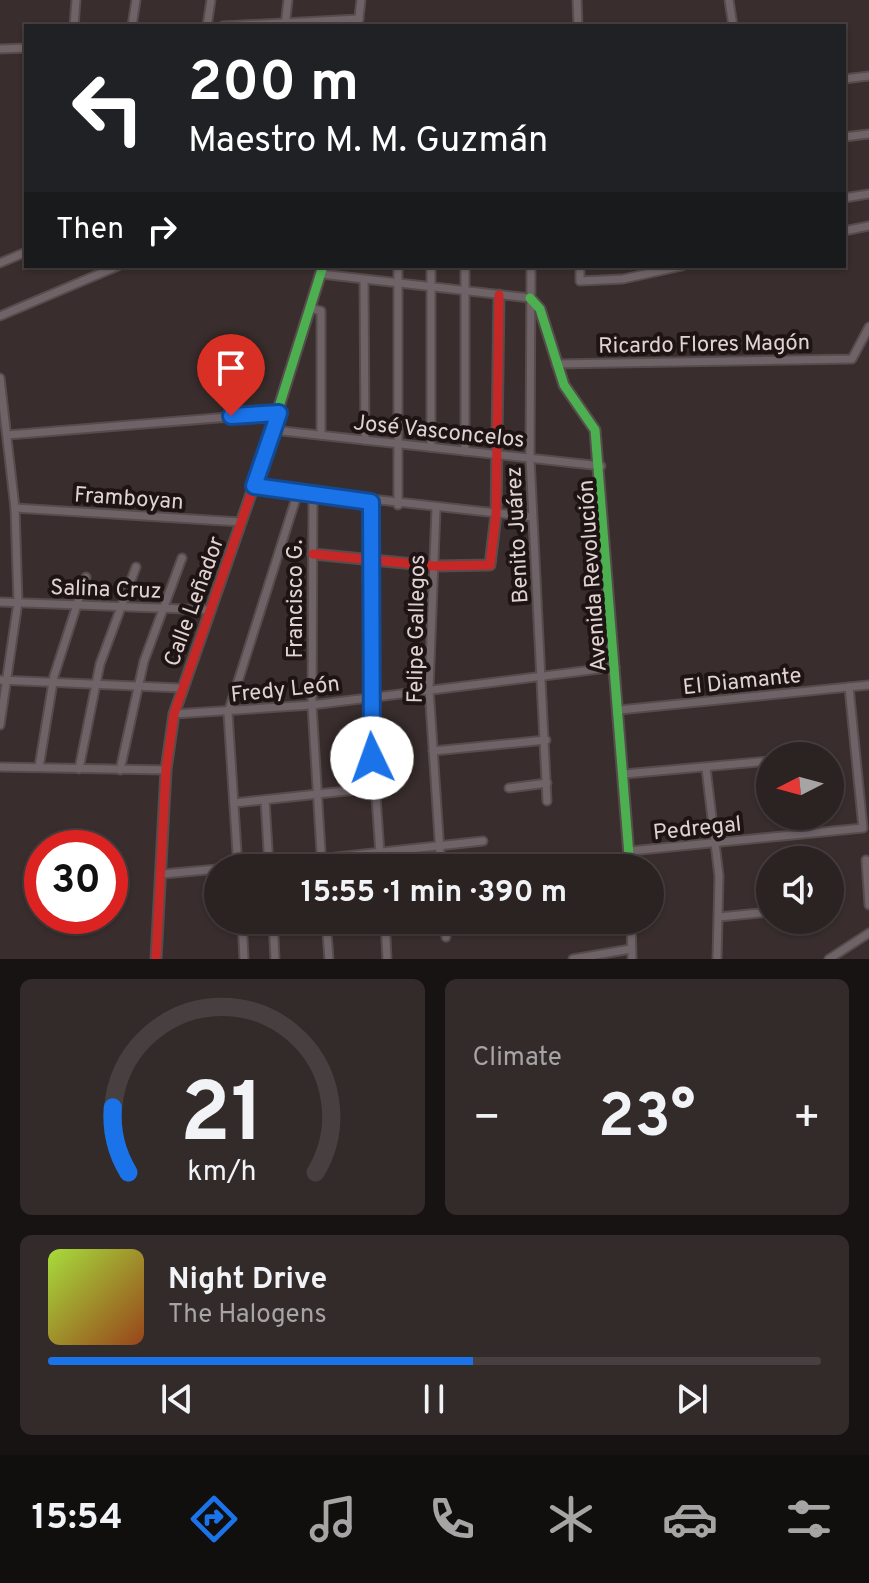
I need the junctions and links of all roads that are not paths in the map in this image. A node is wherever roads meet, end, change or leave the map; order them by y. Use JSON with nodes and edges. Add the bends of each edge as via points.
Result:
{"nodes":[{"id":1,"x":76,"y":0,"type":"edge"},
{"id":2,"x":136,"y":0,"type":"edge"},
{"id":3,"x":211,"y":0,"type":"edge"},
{"id":4,"x":288,"y":0,"type":"edge"},
{"id":5,"x":361,"y":0,"type":"edge"},
{"id":6,"x":577,"y":0,"type":"edge"},
{"id":7,"x":729,"y":0,"type":"edge"},
{"id":8,"x":358,"y":22,"type":"edge"},
{"id":9,"x":74,"y":24,"type":"edge"},
{"id":10,"x":132,"y":24,"type":"edge"},
{"id":11,"x":207,"y":24,"type":"edge"},
{"id":12,"x":285,"y":24,"type":"edge"},
{"id":13,"x":578,"y":24,"type":"edge"},
{"id":14,"x":733,"y":24,"type":"edge"},
{"id":15,"x":24,"y":48,"type":"edge"},
{"id":16,"x":0,"y":49,"type":"edge"},
{"id":17,"x":869,"y":76,"type":"edge"},
{"id":18,"x":846,"y":79,"type":"edge"},
{"id":19,"x":869,"y":134,"type":"edge"},
{"id":20,"x":846,"y":137,"type":"edge"},
{"id":21,"x":869,"y":194,"type":"edge"},
{"id":22,"x":846,"y":198,"type":"edge"},
{"id":23,"x":869,"y":226,"type":"edge"},
{"id":24,"x":846,"y":231,"type":"edge"},
{"id":25,"x":24,"y":253,"type":"edge"},
{"id":26,"x":0,"y":263,"type":"edge"},
{"id":27,"x":113,"y":268,"type":"edge"},
{"id":28,"x":398,"y":268,"type":"edge"},
{"id":29,"x":431,"y":268,"type":"edge"},
{"id":30,"x":465,"y":268,"type":"edge"},
{"id":31,"x":531,"y":268,"type":"edge"},
{"id":32,"x":580,"y":268,"type":"edge"},
{"id":33,"x":673,"y":268,"type":"edge"},
{"id":34,"x":322,"y":270,"type":"edge"},
{"id":35,"x":364,"y":280,"type":"junction"},
{"id":36,"x":398,"y":284,"type":"junction"},
{"id":37,"x":431,"y":287,"type":"junction"},
{"id":38,"x":465,"y":291,"type":"junction"},
{"id":39,"x":499,"y":295,"type":"junction"},
{"id":40,"x":530,"y":298,"type":"junction"},
{"id":41,"x":310,"y":308,"type":"junction"},
{"id":42,"x":0,"y":316,"type":"edge"},
{"id":43,"x":869,"y":327,"type":"edge"},
{"id":44,"x":556,"y":364,"type":"junction"},
{"id":45,"x":0,"y":378,"type":"edge"},
{"id":46,"x":279,"y":413,"type":"junction"},
{"id":47,"x":273,"y":430,"type":"junction"},
{"id":48,"x":7,"y":435,"type":"junction"},
{"id":49,"x":321,"y":435,"type":"junction"},
{"id":50,"x":365,"y":440,"type":"junction"},
{"id":51,"x":400,"y":444,"type":"junction"},
{"id":52,"x":431,"y":447,"type":"junction"},
{"id":53,"x":465,"y":451,"type":"junction"},
{"id":54,"x":498,"y":455,"type":"junction"},
{"id":55,"x":530,"y":458,"type":"junction"},
{"id":56,"x":601,"y":466,"type":"junction"},
{"id":57,"x":254,"y":486,"type":"junction"},
{"id":58,"x":298,"y":492,"type":"junction"},
{"id":59,"x":313,"y":494,"type":"junction"},
{"id":60,"x":371,"y":502,"type":"junction"},
{"id":61,"x":398,"y":505,"type":"junction"},
{"id":62,"x":15,"y":508,"type":"junction"},
{"id":63,"x":436,"y":509,"type":"junction"},
{"id":64,"x":496,"y":515,"type":"junction"},
{"id":65,"x":532,"y":517,"type":"junction"},
{"id":66,"x":241,"y":522,"type":"junction"},
{"id":67,"x":313,"y":554,"type":"junction"},
{"id":68,"x":182,"y":558,"type":"dead end"},
{"id":69,"x":370,"y":561,"type":"junction"},
{"id":70,"x":434,"y":566,"type":"junction"},
{"id":71,"x":136,"y":567,"type":"dead end"},
{"id":72,"x":86,"y":577,"type":"dead end"},
{"id":73,"x":0,"y":602,"type":"edge"},
{"id":74,"x":18,"y":602,"type":"junction"},
{"id":75,"x":77,"y":605,"type":"junction"},
{"id":76,"x":121,"y":607,"type":"junction"},
{"id":77,"x":162,"y":608,"type":"junction"},
{"id":78,"x":210,"y":610,"type":"junction"},
{"id":79,"x":615,"y":667,"type":"junction"},
{"id":80,"x":542,"y":675,"type":"junction"},
{"id":81,"x":3,"y":680,"type":"edge"},
{"id":82,"x":53,"y":682,"type":"junction"},
{"id":83,"x":95,"y":684,"type":"junction"},
{"id":84,"x":869,"y":685,"type":"edge"},
{"id":85,"x":137,"y":686,"type":"junction"},
{"id":86,"x":849,"y":687,"type":"junction"},
{"id":87,"x":180,"y":688,"type":"junction"},
{"id":88,"x":429,"y":688,"type":"junction"},
{"id":89,"x":369,"y":696,"type":"junction"},
{"id":90,"x":312,"y":705,"type":"junction"},
{"id":91,"x":619,"y":710,"type":"junction"},
{"id":92,"x":228,"y":713,"type":"junction"},
{"id":93,"x":174,"y":714,"type":"junction"},
{"id":94,"x":0,"y":725,"type":"edge"},
{"id":95,"x":546,"y":740,"type":"junction"},
{"id":96,"x":433,"y":751,"type":"junction"},
{"id":97,"x":756,"y":763,"type":"edge"},
{"id":98,"x":0,"y":767,"type":"edge"},
{"id":99,"x":39,"y":767,"type":"junction"},
{"id":100,"x":706,"y":768,"type":"junction"},
{"id":101,"x":79,"y":769,"type":"junction"},
{"id":102,"x":120,"y":770,"type":"junction"},
{"id":103,"x":166,"y":770,"type":"junction"},
{"id":104,"x":624,"y":774,"type":"junction"},
{"id":105,"x":547,"y":783,"type":"junction"},
{"id":106,"x":374,"y":788,"type":"junction"},
{"id":107,"x":509,"y":788,"type":"dead end"},
{"id":108,"x":318,"y":795,"type":"junction"},
{"id":109,"x":265,"y":800,"type":"junction"},
{"id":110,"x":547,"y":801,"type":"dead end"},
{"id":111,"x":234,"y":803,"type":"junction"},
{"id":112,"x":483,"y":841,"type":"dead end"},
{"id":113,"x":714,"y":844,"type":"junction"},
{"id":114,"x":440,"y":846,"type":"junction"},
{"id":115,"x":630,"y":851,"type":"joint"},
{"id":116,"x":380,"y":853,"type":"junction"},
{"id":117,"x":236,"y":854,"type":"edge"},
{"id":118,"x":268,"y":854,"type":"edge"},
{"id":119,"x":321,"y":854,"type":"edge"},
{"id":120,"x":375,"y":854,"type":"edge"},
{"id":121,"x":440,"y":854,"type":"edge"},
{"id":122,"x":866,"y":860,"type":"dead end"},
{"id":123,"x":204,"y":870,"type":"edge"},
{"id":124,"x":162,"y":874,"type":"junction"},
{"id":125,"x":869,"y":905,"type":"edge"},
{"id":126,"x":756,"y":913,"type":"edge"},
{"id":127,"x":719,"y":917,"type":"junction"},
{"id":128,"x":869,"y":933,"type":"edge"},
{"id":129,"x":243,"y":934,"type":"edge"},
{"id":130,"x":274,"y":934,"type":"edge"},
{"id":131,"x":327,"y":934,"type":"edge"},
{"id":132,"x":386,"y":934,"type":"edge"},
{"id":133,"x":446,"y":934,"type":"edge"},
{"id":134,"x":631,"y":934,"type":"edge"},
{"id":135,"x":446,"y":937,"type":"dead end"},
{"id":136,"x":631,"y":949,"type":"junction"},
{"id":137,"x":156,"y":959,"type":"edge"},
{"id":138,"x":244,"y":959,"type":"edge"},
{"id":139,"x":275,"y":959,"type":"edge"},
{"id":140,"x":329,"y":959,"type":"edge"},
{"id":141,"x":387,"y":959,"type":"edge"},
{"id":142,"x":573,"y":959,"type":"edge"},
{"id":143,"x":632,"y":959,"type":"edge"},
{"id":144,"x":717,"y":959,"type":"edge"},
{"id":145,"x":829,"y":959,"type":"edge"}],
"edges":[{"from":1,"to":9,"type":"street"},
{"from":2,"to":10,"type":"street"},
{"from":3,"to":11,"type":"street"},
{"from":4,"to":12,"type":"street"},
{"from":5,"to":8,"type":"street"},
{"from":6,"to":13,"type":"street"},
{"from":7,"to":14,"type":"street"},
{"from":8,"to":12,"type":"street"},
{"from":15,"to":16,"type":"street"},
{"from":17,"to":18,"type":"street"},
{"from":19,"to":20,"type":"street"},
{"from":21,"to":22,"type":"street"},
{"from":23,"to":24,"type":"street"},
{"from":25,"to":26,"type":"street"},
{"from":27,"to":42,"type":"street"},
{"from":28,"to":36,"type":"street"},
{"from":29,"to":37,"type":"street"},
{"from":30,"to":38,"type":"street"},
{"from":31,"to":40,"type":"street","name":"Benito Juárez"},
{"from":32,"to":33,"type":"street","via":[[580,281]]},
{"from":34,"to":35,"type":"street"},
{"from":34,"to":41,"type":"street","name":"Calle Leñador"},
{"from":35,"to":36,"type":"street"},
{"from":35,"to":50,"type":"street"},
{"from":36,"to":37,"type":"street"},
{"from":36,"to":51,"type":"street"},
{"from":37,"to":38,"type":"street"},
{"from":37,"to":52,"type":"street"},
{"from":38,"to":39,"type":"street"},
{"from":38,"to":53,"type":"street"},
{"from":39,"to":40,"type":"street"},
{"from":39,"to":54,"type":"street"},
{"from":40,"to":44,"type":"street","name":"Avenida Revolución","via":[[540,309]]},
{"from":40,"to":55,"type":"street","name":"Benito Juárez"},
{"from":41,"to":46,"type":"street","name":"Calle Leñador"},
{"from":41,"to":49,"type":"street","via":[[321,311]]},
{"from":43,"to":44,"type":"street","name":"Ricardo Flores Magón","via":[[852,359]]},
{"from":44,"to":56,"type":"street","name":"Avenida Revolución","via":[[595,430]]},
{"from":45,"to":48,"type":"street"},
{"from":46,"to":47,"type":"street","name":"Calle Leñador"},
{"from":46,"to":48,"type":"street"},
{"from":47,"to":49,"type":"street","name":"José Vasconcelos"},
{"from":47,"to":57,"type":"street","name":"Calle Leñador"},
{"from":48,"to":62,"type":"street"},
{"from":49,"to":50,"type":"street","name":"José Vasconcelos"},
{"from":50,"to":51,"type":"street","name":"José Vasconcelos"},
{"from":51,"to":52,"type":"street","name":"José Vasconcelos"},
{"from":51,"to":61,"type":"street"},
{"from":52,"to":53,"type":"street","name":"José Vasconcelos"},
{"from":53,"to":54,"type":"street","name":"José Vasconcelos"},
{"from":54,"to":55,"type":"street","name":"José Vasconcelos"},
{"from":54,"to":64,"type":"street"},
{"from":55,"to":56,"type":"street","name":"José Vasconcelos"},
{"from":55,"to":65,"type":"street","name":"Benito Juárez"},
{"from":56,"to":79,"type":"street","name":"Avenida Revolución"},
{"from":57,"to":58,"type":"street"},
{"from":57,"to":66,"type":"street","name":"Calle Leñador"},
{"from":58,"to":59,"type":"street"},
{"from":58,"to":92,"type":"street"},
{"from":59,"to":60,"type":"street"},
{"from":59,"to":67,"type":"street","name":"Francisco G."},
{"from":60,"to":61,"type":"street"},
{"from":60,"to":69,"type":"street"},
{"from":61,"to":63,"type":"street"},
{"from":62,"to":66,"type":"street","name":"Framboyan"},
{"from":62,"to":74,"type":"street"},
{"from":63,"to":64,"type":"street"},
{"from":63,"to":70,"type":"street","name":"Felipe Gallegos"},
{"from":64,"to":65,"type":"street"},
{"from":64,"to":70,"type":"street","via":[[490,565]]},
{"from":65,"to":80,"type":"street","name":"Benito Juárez"},
{"from":66,"to":78,"type":"street","name":"Calle Leñador"},
{"from":67,"to":69,"type":"street"},
{"from":67,"to":90,"type":"street","name":"Francisco G."},
{"from":68,"to":77,"type":"street"},
{"from":69,"to":70,"type":"street"},
{"from":69,"to":89,"type":"street"},
{"from":70,"to":88,"type":"street","name":"Felipe Gallegos"},
{"from":71,"to":76,"type":"street"},
{"from":72,"to":75,"type":"street"},
{"from":73,"to":74,"type":"street","name":"Salina Cruz"},
{"from":74,"to":75,"type":"street","name":"Salina Cruz"},
{"from":74,"to":81,"type":"street"},
{"from":75,"to":76,"type":"street","name":"Salina Cruz"},
{"from":75,"to":82,"type":"street"},
{"from":76,"to":77,"type":"street","name":"Salina Cruz"},
{"from":76,"to":83,"type":"street"},
{"from":77,"to":78,"type":"street","name":"Salina Cruz"},
{"from":77,"to":85,"type":"street"},
{"from":78,"to":87,"type":"street","name":"Calle Leñador"},
{"from":79,"to":80,"type":"street","name":"Fredy León"},
{"from":79,"to":91,"type":"street","name":"Avenida Revolución"},
{"from":80,"to":88,"type":"street","name":"Fredy León"},
{"from":80,"to":95,"type":"street","name":"Benito Juárez"},
{"from":81,"to":82,"type":"street"},
{"from":81,"to":94,"type":"street"},
{"from":82,"to":83,"type":"street"},
{"from":82,"to":99,"type":"street"},
{"from":83,"to":85,"type":"street"},
{"from":83,"to":101,"type":"street"},
{"from":84,"to":86,"type":"street","name":"El Diamante"},
{"from":85,"to":87,"type":"street"},
{"from":85,"to":102,"type":"street"},
{"from":86,"to":91,"type":"street","name":"El Diamante"},
{"from":86,"to":113,"type":"street","name":"Pedregal","via":[[863,828]]},
{"from":87,"to":93,"type":"street","name":"Calle Leñador"},
{"from":88,"to":89,"type":"street","name":"Fredy León"},
{"from":88,"to":96,"type":"street","name":"Felipe Gallegos"},
{"from":89,"to":90,"type":"street","name":"Fredy León"},
{"from":89,"to":106,"type":"street"},
{"from":90,"to":92,"type":"street","name":"Fredy León"},
{"from":90,"to":108,"type":"street","name":"Francisco G."},
{"from":91,"to":104,"type":"street","name":"Avenida Revolución"},
{"from":92,"to":93,"type":"street","name":"Fredy León"},
{"from":92,"to":111,"type":"street"},
{"from":93,"to":103,"type":"street","name":"Calle Leñador"},
{"from":95,"to":96,"type":"street"},
{"from":95,"to":105,"type":"street","name":"Benito Juárez"},
{"from":96,"to":114,"type":"street","name":"Felipe Gallegos"},
{"from":97,"to":100,"type":"street"},
{"from":98,"to":99,"type":"street"},
{"from":99,"to":101,"type":"street"},
{"from":100,"to":104,"type":"street"},
{"from":100,"to":113,"type":"street"},
{"from":101,"to":102,"type":"street"},
{"from":102,"to":103,"type":"street"},
{"from":103,"to":124,"type":"street","name":"Calle Leñador"},
{"from":104,"to":115,"type":"street","name":"Avenida Revolución"},
{"from":105,"to":107,"type":"street"},
{"from":105,"to":110,"type":"street","name":"Benito Juárez"},
{"from":106,"to":108,"type":"street"},
{"from":106,"to":116,"type":"street"},
{"from":108,"to":109,"type":"street"},
{"from":108,"to":119,"type":"street","name":"Francisco G."},
{"from":109,"to":111,"type":"street"},
{"from":109,"to":118,"type":"street"},
{"from":111,"to":117,"type":"street"},
{"from":112,"to":114,"type":"street"},
{"from":113,"to":115,"type":"street","name":"Pedregal"},
{"from":113,"to":127,"type":"street"},
{"from":114,"to":116,"type":"street"},
{"from":114,"to":121,"type":"street","name":"Felipe Gallegos"},
{"from":116,"to":120,"type":"street"},
{"from":122,"to":125,"type":"street"},
{"from":123,"to":124,"type":"street"},
{"from":124,"to":137,"type":"street","name":"Calle Leñador"},
{"from":126,"to":127,"type":"street"},
{"from":127,"to":144,"type":"street"},
{"from":128,"to":145,"type":"street"},
{"from":129,"to":138,"type":"street"},
{"from":130,"to":139,"type":"street"},
{"from":131,"to":140,"type":"street"},
{"from":132,"to":141,"type":"street"},
{"from":133,"to":135,"type":"street"},
{"from":134,"to":136,"type":"street"},
{"from":136,"to":142,"type":"street"},
{"from":136,"to":143,"type":"street"}]}
